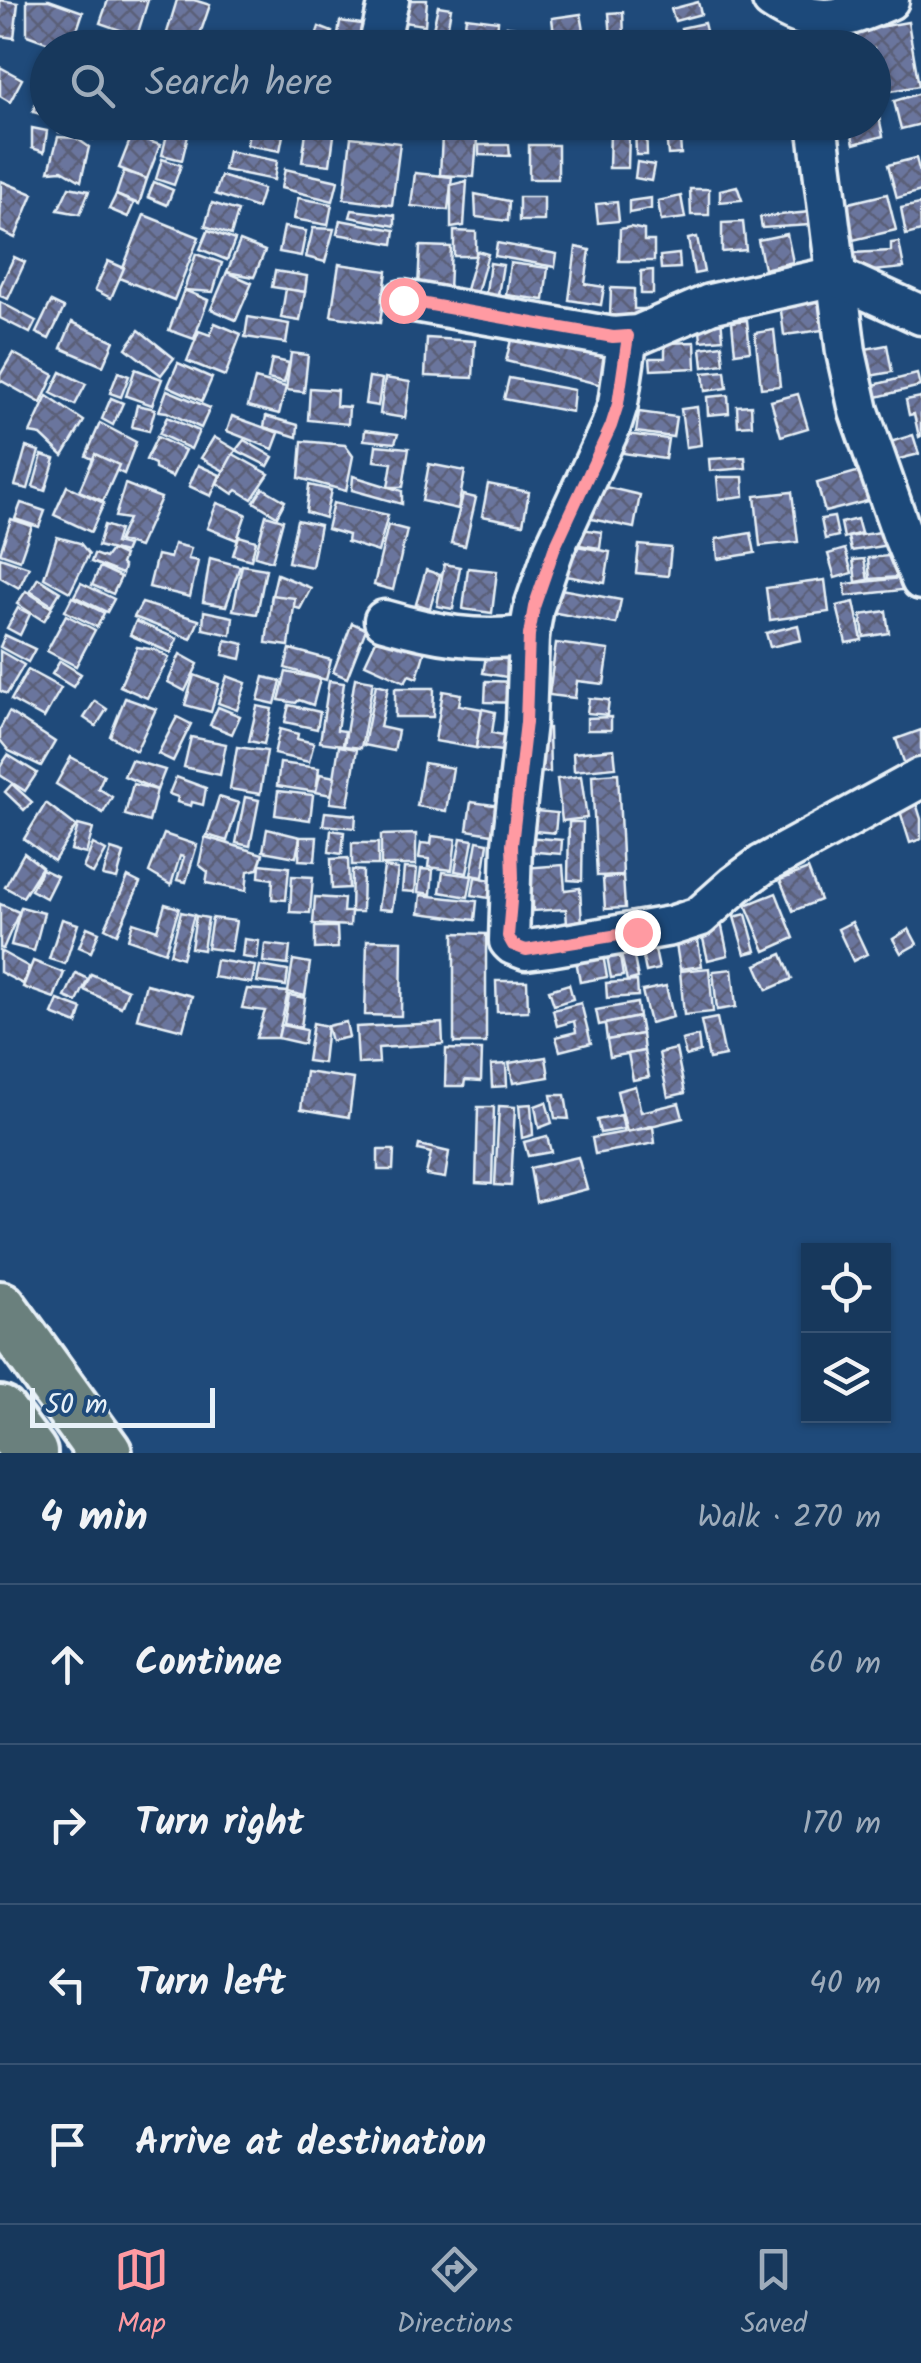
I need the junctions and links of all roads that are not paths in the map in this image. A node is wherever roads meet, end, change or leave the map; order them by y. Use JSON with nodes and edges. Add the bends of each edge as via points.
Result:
{"nodes":[{"id":1,"x":388,"y":0,"type":"edge"},
{"id":2,"x":772,"y":0,"type":"edge"},
{"id":3,"x":889,"y":0,"type":"edge"},
{"id":4,"x":382,"y":30,"type":"edge"},
{"id":5,"x":804,"y":30,"type":"edge"},
{"id":6,"x":810,"y":30,"type":"edge"},
{"id":7,"x":819,"y":140,"type":"edge"},
{"id":8,"x":835,"y":276,"type":"junction"},
{"id":9,"x":403,"y":300,"type":"dead end"},
{"id":10,"x":921,"y":315,"type":"edge"},
{"id":11,"x":628,"y":336,"type":"junction"},
{"id":12,"x":921,"y":580,"type":"edge"},
{"id":13,"x":384,"y":620,"type":"dead end"},
{"id":14,"x":529,"y":635,"type":"junction"},
{"id":15,"x":921,"y":778,"type":"edge"},
{"id":16,"x":0,"y":1308,"type":"edge"},
{"id":17,"x":0,"y":1413,"type":"edge"},
{"id":18,"x":30,"y":1453,"type":"edge"},
{"id":19,"x":106,"y":1453,"type":"edge"}],
"edges":[{"from":1,"to":4,"type":"street"},
{"from":2,"to":5,"type":"street"},
{"from":3,"to":6,"type":"street"},
{"from":7,"to":8,"type":"street"},
{"from":8,"to":10,"type":"street"},
{"from":8,"to":11,"type":"street","via":[[710,304]]},
{"from":8,"to":12,"type":"street","via":[[859,411]]},
{"from":9,"to":11,"type":"street"},
{"from":11,"to":14,"type":"street","via":[[611,426],[554,549]]},
{"from":13,"to":14,"type":"street","via":[[463,638]]},
{"from":14,"to":15,"type":"street","via":[[508,936],[526,950],[699,917],[762,865]]},
{"from":16,"to":19,"type":"highway"},
{"from":17,"to":18,"type":"highway"}]}
